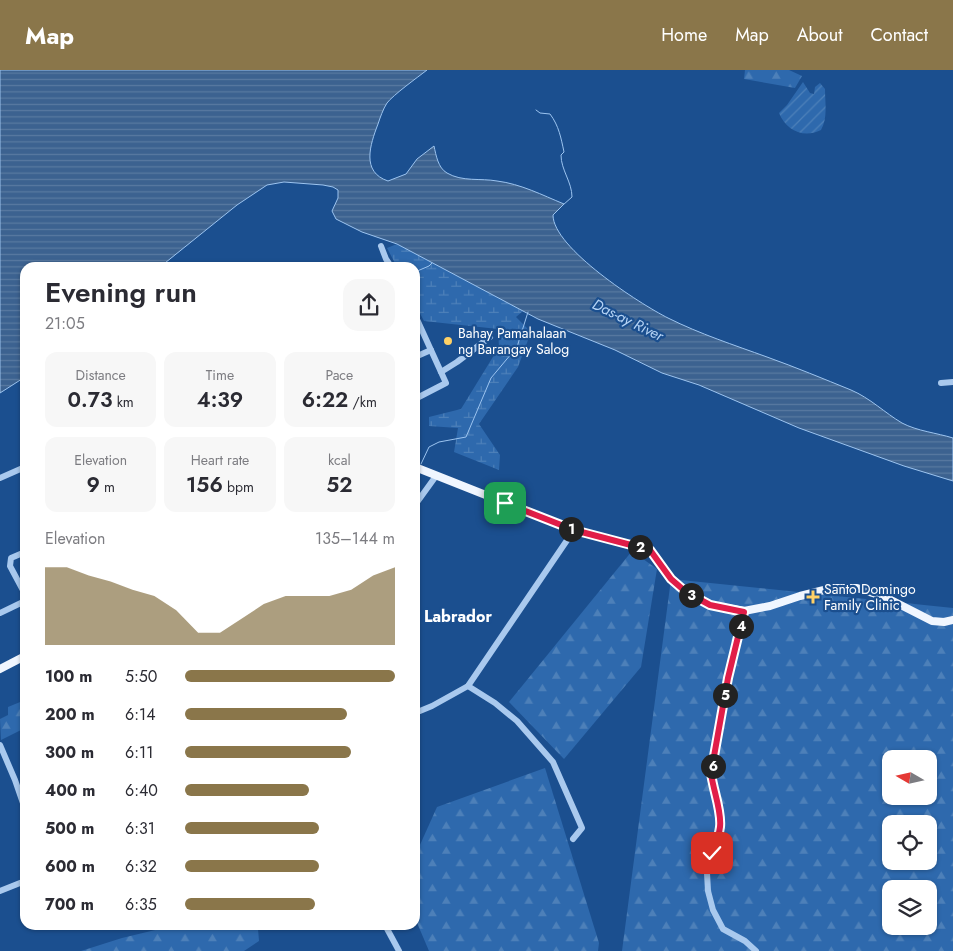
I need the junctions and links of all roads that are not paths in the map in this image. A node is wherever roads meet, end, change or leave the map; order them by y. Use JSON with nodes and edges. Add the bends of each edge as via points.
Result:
{"nodes":[{"id":1,"x":381,"y":246,"type":"dead end"},
{"id":2,"x":388,"y":262,"type":"edge"},
{"id":3,"x":420,"y":326,"type":"edge"},
{"id":4,"x":490,"y":337,"type":"dead end"},
{"id":5,"x":431,"y":350,"type":"junction"},
{"id":6,"x":420,"y":355,"type":"edge"},
{"id":7,"x":441,"y":372,"type":"junction"},
{"id":8,"x":953,"y":382,"type":"edge"},
{"id":9,"x":941,"y":383,"type":"dead end"},
{"id":10,"x":420,"y":396,"type":"edge"},
{"id":11,"x":20,"y":469,"type":"edge"},
{"id":12,"x":420,"y":469,"type":"edge"},
{"id":13,"x":436,"y":476,"type":"junction"},
{"id":14,"x":0,"y":478,"type":"edge"},
{"id":15,"x":420,"y":498,"type":"edge"},
{"id":16,"x":574,"y":530,"type":"junction"},
{"id":17,"x":20,"y":554,"type":"edge"},
{"id":18,"x":20,"y":585,"type":"edge"},
{"id":19,"x":20,"y":603,"type":"edge"},
{"id":20,"x":744,"y":612,"type":"junction"},
{"id":21,"x":0,"y":613,"type":"edge"},
{"id":22,"x":953,"y":620,"type":"edge"},
{"id":23,"x":20,"y":659,"type":"edge"},
{"id":24,"x":0,"y":669,"type":"edge"},
{"id":25,"x":468,"y":686,"type":"junction"},
{"id":26,"x":420,"y":711,"type":"edge"},
{"id":27,"x":0,"y":745,"type":"edge"},
{"id":28,"x":20,"y":794,"type":"edge"},
{"id":29,"x":573,"y":839,"type":"dead end"},
{"id":30,"x":20,"y":883,"type":"edge"},
{"id":31,"x":0,"y":891,"type":"edge"},
{"id":32,"x":388,"y":930,"type":"edge"},
{"id":33,"x":399,"y":951,"type":"edge"},
{"id":34,"x":756,"y":951,"type":"edge"}],
"edges":[{"from":1,"to":2,"type":"street"},
{"from":3,"to":5,"type":"street"},
{"from":4,"to":7,"type":"street"},
{"from":5,"to":6,"type":"street"},
{"from":5,"to":7,"type":"street"},
{"from":7,"to":10,"type":"street","via":[[446,383]]},
{"from":8,"to":9,"type":"street"},
{"from":11,"to":14,"type":"street"},
{"from":12,"to":13,"type":"main road"},
{"from":13,"to":15,"type":"street"},
{"from":13,"to":16,"type":"main road"},
{"from":16,"to":20,"type":"main road","via":[[650,550],[671,579],[686,592],[710,605]]},
{"from":16,"to":25,"type":"street"},
{"from":17,"to":18,"type":"street","via":[[11,558],[10,566]]},
{"from":19,"to":21,"type":"street"},
{"from":20,"to":22,"type":"main road","via":[[832,588],[857,588],[932,621]]},
{"from":20,"to":34,"type":"street","via":[[711,773],[720,827],[707,873],[713,910],[723,929]]},
{"from":23,"to":24,"type":"main road"},
{"from":25,"to":26,"type":"street"},
{"from":25,"to":29,"type":"street","via":[[517,721],[553,762],[582,828]]},
{"from":27,"to":28,"type":"street"},
{"from":30,"to":31,"type":"street"},
{"from":32,"to":33,"type":"street"}]}
